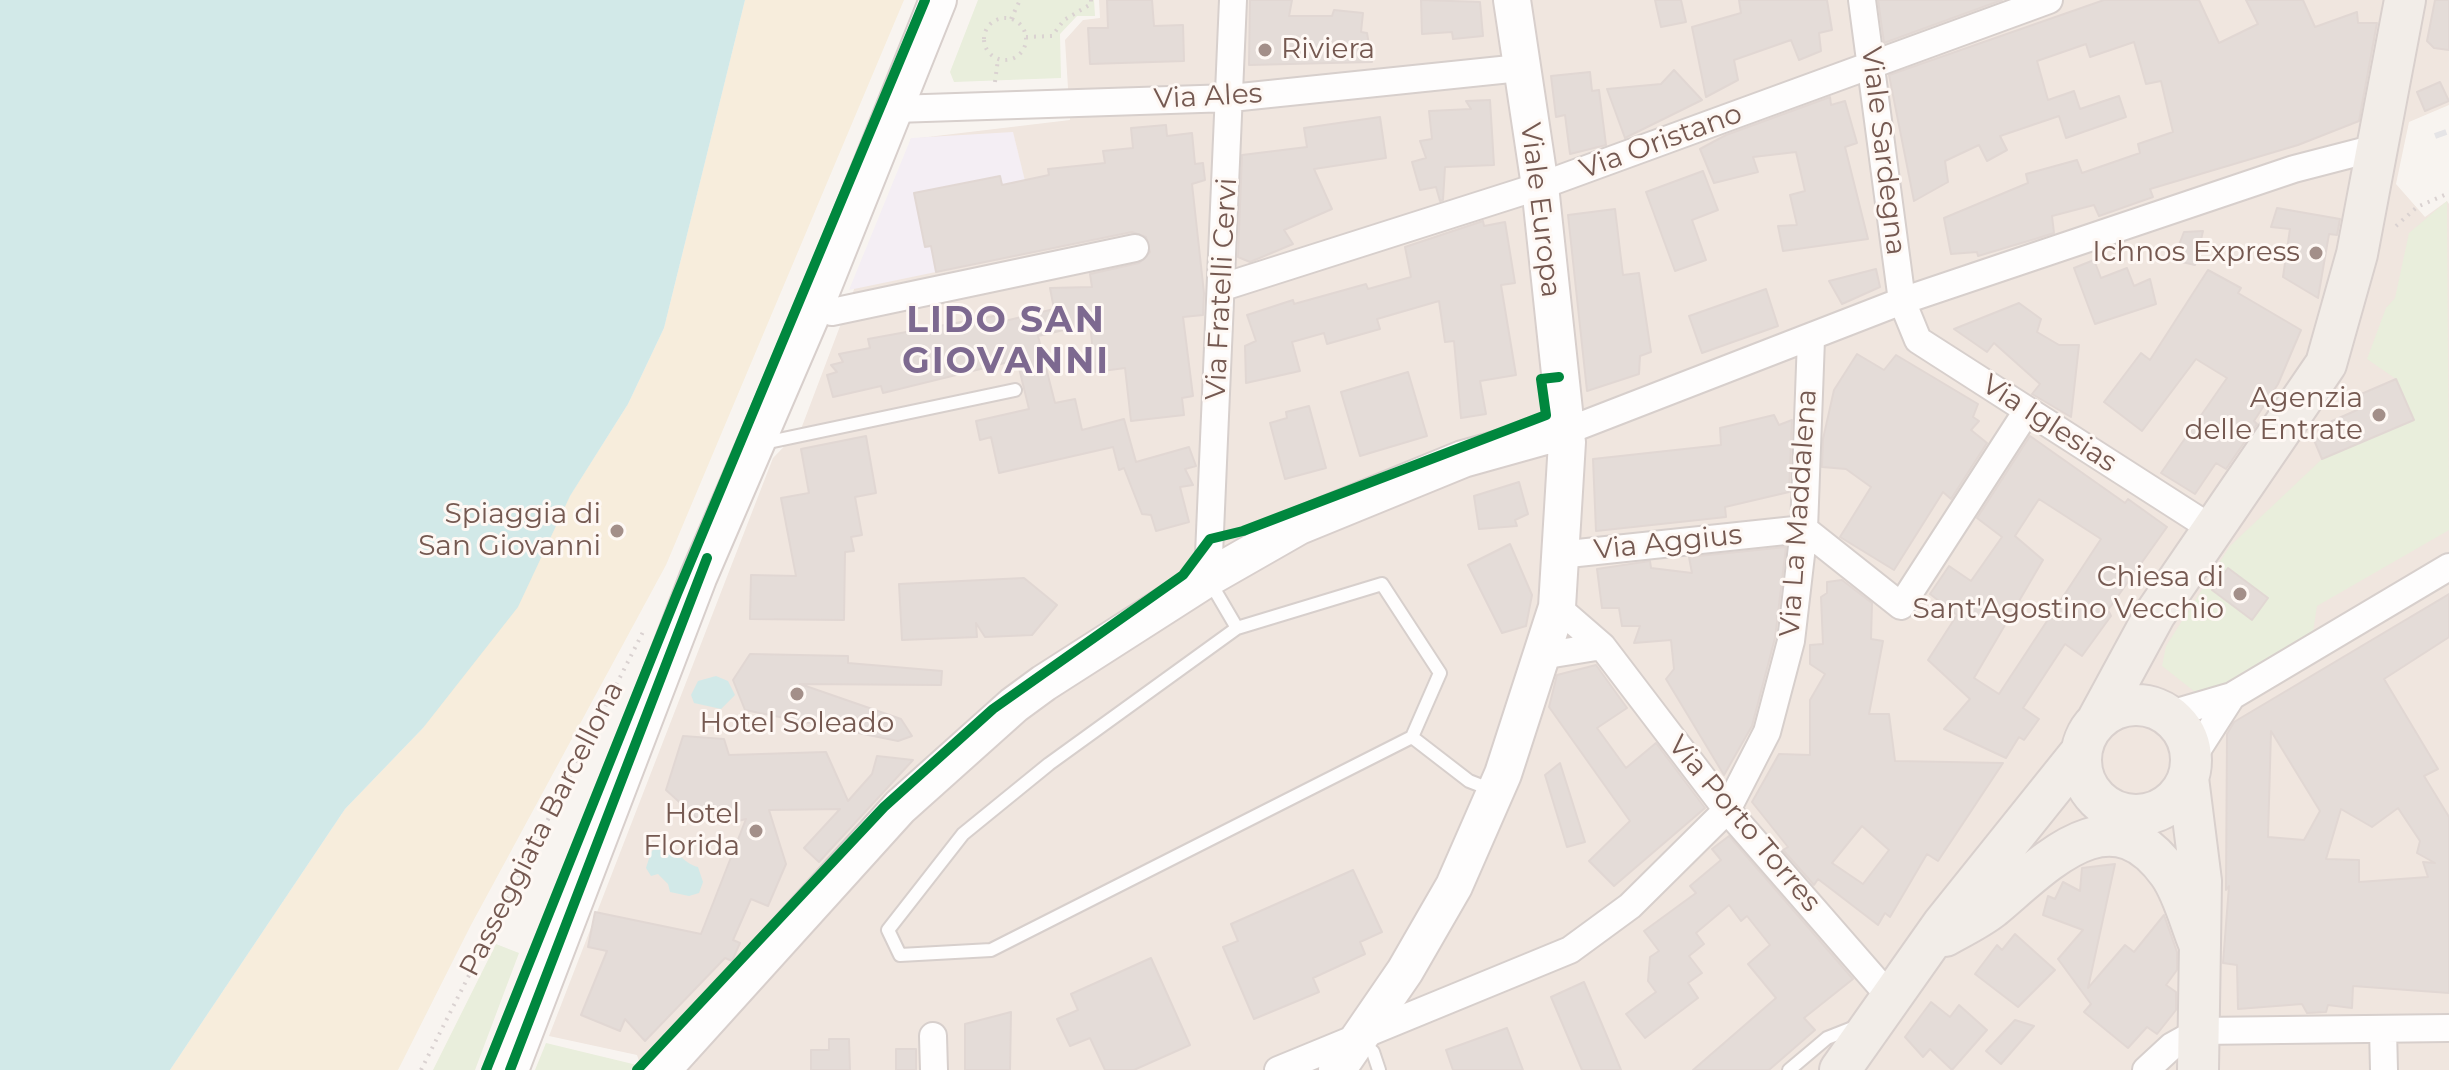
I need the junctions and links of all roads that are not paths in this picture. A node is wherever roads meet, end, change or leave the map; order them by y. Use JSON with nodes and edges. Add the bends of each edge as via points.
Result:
{"nodes":[{"id":1,"x":938,"y":0,"type":"edge"},
{"id":2,"x":1233,"y":0,"type":"edge"},
{"id":3,"x":1512,"y":0,"type":"edge"},
{"id":4,"x":1862,"y":0,"type":"edge"},
{"id":5,"x":2049,"y":0,"type":"edge"},
{"id":6,"x":2405,"y":0,"type":"edge"},
{"id":7,"x":1872,"y":63,"type":"junction"},
{"id":8,"x":1520,"y":68,"type":"junction"},
{"id":9,"x":1231,"y":98,"type":"junction"},
{"id":10,"x":895,"y":109,"type":"junction"},
{"id":11,"x":2379,"y":147,"type":"junction"},
{"id":12,"x":1540,"y":186,"type":"junction"},
{"id":13,"x":1135,"y":248,"type":"dead end"},
{"id":14,"x":1223,"y":287,"type":"junction"},
{"id":15,"x":1902,"y":301,"type":"junction"},
{"id":16,"x":816,"y":304,"type":"junction"},
{"id":17,"x":1811,"y":339,"type":"junction"},
{"id":18,"x":1015,"y":390,"type":"dead end"},
{"id":19,"x":2027,"y":411,"type":"junction"},
{"id":20,"x":1566,"y":431,"type":"junction"},
{"id":21,"x":754,"y":445,"type":"junction"},
{"id":22,"x":1804,"y":529,"type":"junction"},
{"id":23,"x":2214,"y":530,"type":"junction"},
{"id":24,"x":1559,"y":555,"type":"junction"},
{"id":25,"x":2449,"y":567,"type":"edge"},
{"id":26,"x":1208,"y":578,"type":"junction"},
{"id":27,"x":1557,"y":607,"type":"junction"},
{"id":28,"x":2155,"y":614,"type":"junction"},
{"id":29,"x":1237,"y":628,"type":"junction"},
{"id":30,"x":1602,"y":646,"type":"junction"},
{"id":31,"x":1541,"y":656,"type":"junction"},
{"id":32,"x":2232,"y":696,"type":"junction"},
{"id":33,"x":2158,"y":710,"type":"junction"},
{"id":34,"x":2089,"y":736,"type":"junction"},
{"id":35,"x":1412,"y":737,"type":"junction"},
{"id":36,"x":2190,"y":769,"type":"junction"},
{"id":37,"x":1496,"y":791,"type":"junction"},
{"id":38,"x":2116,"y":809,"type":"junction"},
{"id":39,"x":1727,"y":810,"type":"junction"},
{"id":40,"x":2201,"y":881,"type":"junction"},
{"id":41,"x":1935,"y":936,"type":"junction"},
{"id":42,"x":2200,"y":946,"type":"junction"},
{"id":43,"x":1884,"y":1008,"type":"junction"},
{"id":44,"x":2449,"y":1028,"type":"edge"},
{"id":45,"x":2383,"y":1029,"type":"junction"},
{"id":46,"x":933,"y":1036,"type":"dead end"},
{"id":47,"x":1357,"y":1037,"type":"junction"},
{"id":48,"x":2199,"y":1051,"type":"edge"},
{"id":49,"x":510,"y":1070,"type":"edge"},
{"id":50,"x":662,"y":1070,"type":"edge"},
{"id":51,"x":934,"y":1070,"type":"edge"},
{"id":52,"x":1278,"y":1070,"type":"edge"},
{"id":53,"x":1337,"y":1070,"type":"edge"},
{"id":54,"x":1379,"y":1070,"type":"edge"},
{"id":55,"x":1789,"y":1070,"type":"edge"},
{"id":56,"x":1840,"y":1070,"type":"edge"},
{"id":57,"x":2146,"y":1070,"type":"edge"},
{"id":58,"x":2384,"y":1070,"type":"edge"}],
"edges":[{"from":1,"to":10,"type":"street"},
{"from":2,"to":9,"type":"street","name":"Via Fratelli Cervi"},
{"from":3,"to":8,"type":"street","name":"Viale Europa"},
{"from":4,"to":7,"type":"street","name":"Viale Sardegna"},
{"from":5,"to":7,"type":"street","name":"Via Oristano"},
{"from":6,"to":11,"type":"main road"},
{"from":7,"to":12,"type":"street","name":"Via Oristano"},
{"from":7,"to":15,"type":"street","name":"Viale Sardegna"},
{"from":8,"to":9,"type":"street","name":"Via Ales"},
{"from":8,"to":12,"type":"street","name":"Viale Europa"},
{"from":9,"to":10,"type":"street","name":"Via Ales"},
{"from":9,"to":14,"type":"street","name":"Via Fratelli Cervi"},
{"from":10,"to":16,"type":"street"},
{"from":11,"to":15,"type":"street","via":[[2294,169]]},
{"from":11,"to":23,"type":"main road","via":[[2357,254],[2326,364]]},
{"from":12,"to":14,"type":"street","name":"Via Oristano"},
{"from":12,"to":20,"type":"street","name":"Viale Europa"},
{"from":13,"to":16,"type":"street","via":[[832,312]]},
{"from":14,"to":26,"type":"street","name":"Via Fratelli Cervi"},
{"from":15,"to":17,"type":"street"},
{"from":15,"to":19,"type":"street","name":"Via Iglesias","via":[[1918,340]]},
{"from":16,"to":21,"type":"street"},
{"from":17,"to":20,"type":"street"},
{"from":17,"to":22,"type":"street","name":"Via La Maddalena"},
{"from":18,"to":21,"type":"lane"},
{"from":19,"to":22,"type":"street","via":[[1901,606]]},
{"from":19,"to":23,"type":"street","name":"Via Iglesias"},
{"from":20,"to":24,"type":"street"},
{"from":20,"to":26,"type":"street","via":[[1463,459],[1361,500],[1299,526]]},
{"from":21,"to":49,"type":"street"},
{"from":22,"to":24,"type":"street","name":"Via Aggius"},
{"from":22,"to":39,"type":"street","name":"Via La Maddalena","via":[[1791,641],[1767,732]]},
{"from":23,"to":28,"type":"main road"},
{"from":24,"to":27,"type":"street"},
{"from":25,"to":32,"type":"street"},
{"from":26,"to":29,"type":"lane"},
{"from":26,"to":50,"type":"street","via":[[1014,705],[900,807]]},
{"from":27,"to":30,"type":"street","name":"Via Porto Torres"},
{"from":27,"to":31,"type":"street"},
{"from":28,"to":33,"type":"main road","via":[[2149,676]]},
{"from":28,"to":34,"type":"main road"},
{"from":29,"to":35,"type":"lane","via":[[1382,584],[1440,673]]},
{"from":29,"to":35,"type":"lane","via":[[1049,764],[963,834],[888,930],[900,955],[991,950]]},
{"from":30,"to":31,"type":"street"},
{"from":30,"to":39,"type":"street","name":"Via Porto Torres"},
{"from":31,"to":37,"type":"street"},
{"from":32,"to":33,"type":"street"},
{"from":32,"to":36,"type":"street"},
{"from":33,"to":34,"type":"main road","via":[[2132,704],[2113,709]]},
{"from":33,"to":36,"type":"main road","via":[[2180,727]]},
{"from":34,"to":38,"type":"main road","via":[[2081,771],[2088,788]]},
{"from":34,"to":41,"type":"main road"},
{"from":35,"to":37,"type":"lane","via":[[1469,781]]},
{"from":36,"to":38,"type":"main road","via":[[2180,794],[2167,806],[2151,814]]},
{"from":36,"to":40,"type":"main road"},
{"from":37,"to":47,"type":"street","via":[[1454,886],[1405,971]]},
{"from":38,"to":40,"type":"main road","via":[[2166,834]]},
{"from":38,"to":41,"type":"main road"},
{"from":39,"to":43,"type":"street","name":"Via Porto Torres"},
{"from":39,"to":47,"type":"street","name":"Via La Maddalena","via":[[1630,906],[1570,950]]},
{"from":40,"to":42,"type":"main road"},
{"from":41,"to":42,"type":"main road","via":[[1988,911],[2080,840],[2116,833],[2149,849],[2171,874]]},
{"from":41,"to":43,"type":"main road"},
{"from":42,"to":48,"type":"main road"},
{"from":43,"to":55,"type":"lane","via":[[1827,1038]]},
{"from":43,"to":56,"type":"main road"},
{"from":44,"to":45,"type":"street"},
{"from":45,"to":48,"type":"street"},
{"from":45,"to":58,"type":"street"},
{"from":46,"to":51,"type":"street"},
{"from":47,"to":52,"type":"street","name":"Via La Maddalena"},
{"from":47,"to":53,"type":"street"},
{"from":47,"to":54,"type":"lane","via":[[1373,1052]]},
{"from":48,"to":57,"type":"street","via":[[2172,1046]]}]}
